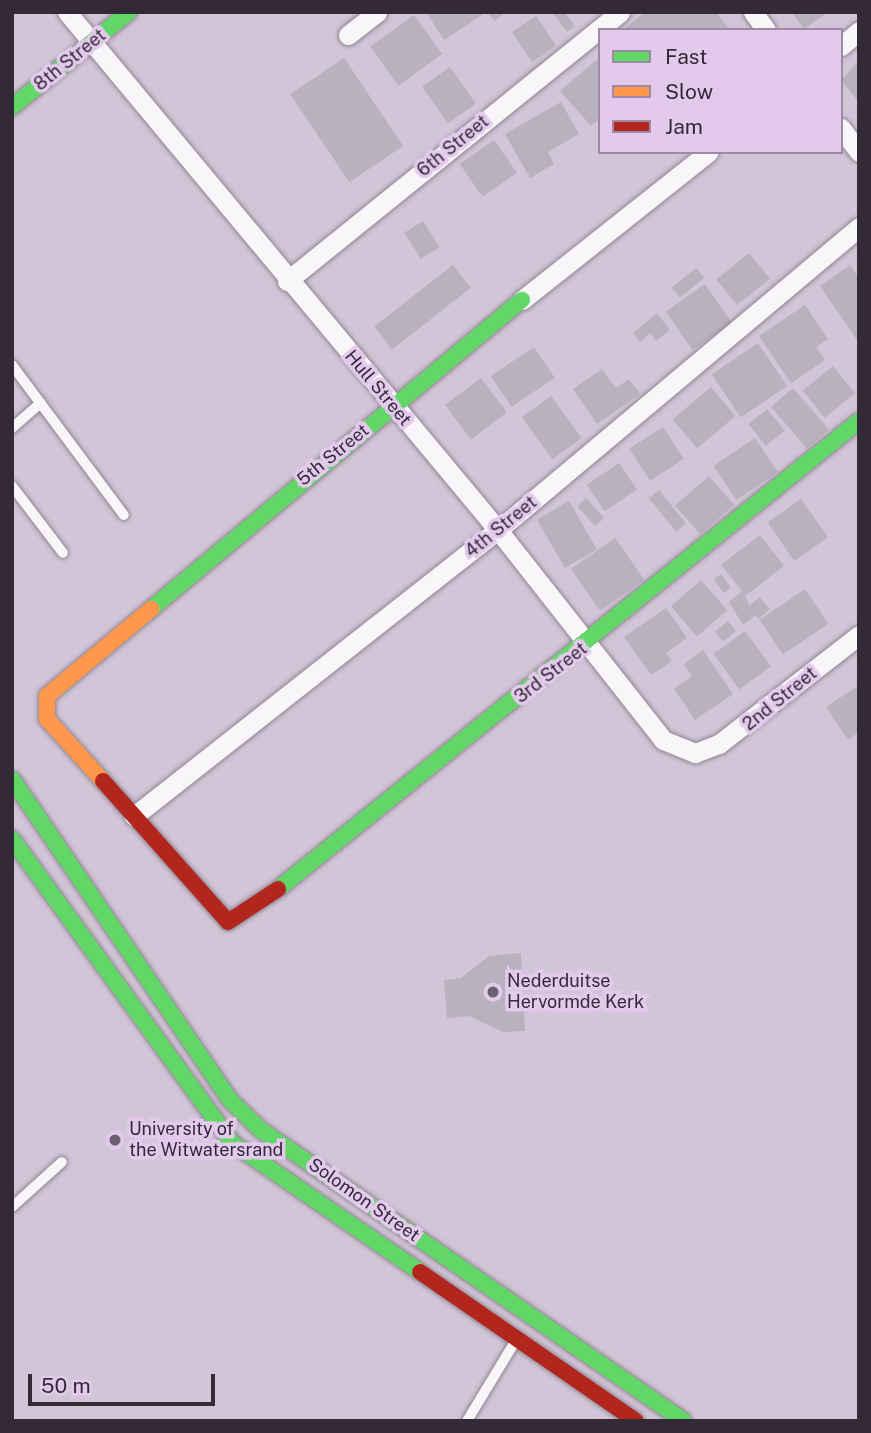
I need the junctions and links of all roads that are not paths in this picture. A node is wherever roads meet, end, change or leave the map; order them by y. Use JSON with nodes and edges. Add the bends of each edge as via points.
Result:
{"nodes":[{"id":1,"x":67,"y":12,"type":"edge"},
{"id":2,"x":129,"y":12,"type":"edge"},
{"id":3,"x":377,"y":12,"type":"edge"},
{"id":4,"x":620,"y":12,"type":"edge"},
{"id":5,"x":753,"y":12,"type":"edge"},
{"id":6,"x":600,"y":28,"type":"edge"},
{"id":7,"x":765,"y":28,"type":"edge"},
{"id":8,"x":598,"y":30,"type":"edge"},
{"id":9,"x":859,"y":31,"type":"edge"},
{"id":10,"x":348,"y":35,"type":"dead end"},
{"id":11,"x":92,"y":42,"type":"junction"},
{"id":12,"x":843,"y":44,"type":"edge"},
{"id":13,"x":12,"y":107,"type":"edge"},
{"id":14,"x":843,"y":131,"type":"edge"},
{"id":15,"x":859,"y":152,"type":"edge"},
{"id":16,"x":706,"y":154,"type":"edge"},
{"id":17,"x":859,"y":227,"type":"edge"},
{"id":18,"x":287,"y":281,"type":"junction"},
{"id":19,"x":522,"y":300,"type":"joint"},
{"id":20,"x":12,"y":365,"type":"edge"},
{"id":21,"x":41,"y":403,"type":"junction"},
{"id":22,"x":394,"y":405,"type":"junction"},
{"id":23,"x":859,"y":421,"type":"edge"},
{"id":24,"x":12,"y":428,"type":"edge"},
{"id":25,"x":12,"y":486,"type":"edge"},
{"id":26,"x":124,"y":515,"type":"dead end"},
{"id":27,"x":498,"y":530,"type":"junction"},
{"id":28,"x":63,"y":553,"type":"dead end"},
{"id":29,"x":859,"y":635,"type":"edge"},
{"id":30,"x":589,"y":643,"type":"junction"},
{"id":31,"x":695,"y":753,"type":"joint"},
{"id":32,"x":12,"y":779,"type":"edge"},
{"id":33,"x":134,"y":816,"type":"junction"},
{"id":34,"x":12,"y":839,"type":"edge"},
{"id":35,"x":62,"y":1162,"type":"dead end"},
{"id":36,"x":12,"y":1207,"type":"edge"},
{"id":37,"x":517,"y":1340,"type":"junction"},
{"id":38,"x":467,"y":1421,"type":"edge"},
{"id":39,"x":636,"y":1421,"type":"edge"},
{"id":40,"x":684,"y":1421,"type":"edge"}],
"edges":[{"from":1,"to":11,"type":"street","name":"Hull Street"},
{"from":2,"to":11,"type":"street","name":"8th Street"},
{"from":3,"to":10,"type":"street"},
{"from":4,"to":6,"type":"street","name":"6th Street"},
{"from":5,"to":7,"type":"street"},
{"from":8,"to":18,"type":"street","name":"6th Street"},
{"from":9,"to":12,"type":"street"},
{"from":11,"to":13,"type":"street","name":"8th Street"},
{"from":11,"to":18,"type":"street","name":"Hull Street"},
{"from":14,"to":15,"type":"street"},
{"from":16,"to":19,"type":"street","name":"5th Street"},
{"from":17,"to":27,"type":"street","name":"4th Street"},
{"from":18,"to":22,"type":"street","name":"Hull Street"},
{"from":19,"to":22,"type":"street","name":"5th Street"},
{"from":20,"to":21,"type":"lane"},
{"from":21,"to":24,"type":"lane"},
{"from":21,"to":26,"type":"lane"},
{"from":22,"to":27,"type":"street","name":"Hull Street"},
{"from":22,"to":33,"type":"street","name":"5th Street","via":[[58,681],[44,704],[47,719]]},
{"from":23,"to":30,"type":"street","name":"3rd Street"},
{"from":25,"to":28,"type":"lane"},
{"from":27,"to":30,"type":"street","name":"Hull Street"},
{"from":27,"to":33,"type":"street","name":"4th Street"},
{"from":29,"to":31,"type":"street","name":"2nd Street","via":[[740,732]]},
{"from":30,"to":31,"type":"street","name":"Hull Street","via":[[663,740]]},
{"from":30,"to":33,"type":"street","name":"3rd Street","via":[[238,920],[223,918]]},
{"from":32,"to":40,"type":"street","name":"Solomon Street","via":[[230,1100],[261,1130]]},
{"from":34,"to":37,"type":"street","name":"Solomon Street","via":[[176,1074],[231,1142]]},
{"from":35,"to":36,"type":"lane"},
{"from":37,"to":38,"type":"lane"},
{"from":37,"to":39,"type":"street","name":"Solomon Street"}]}
